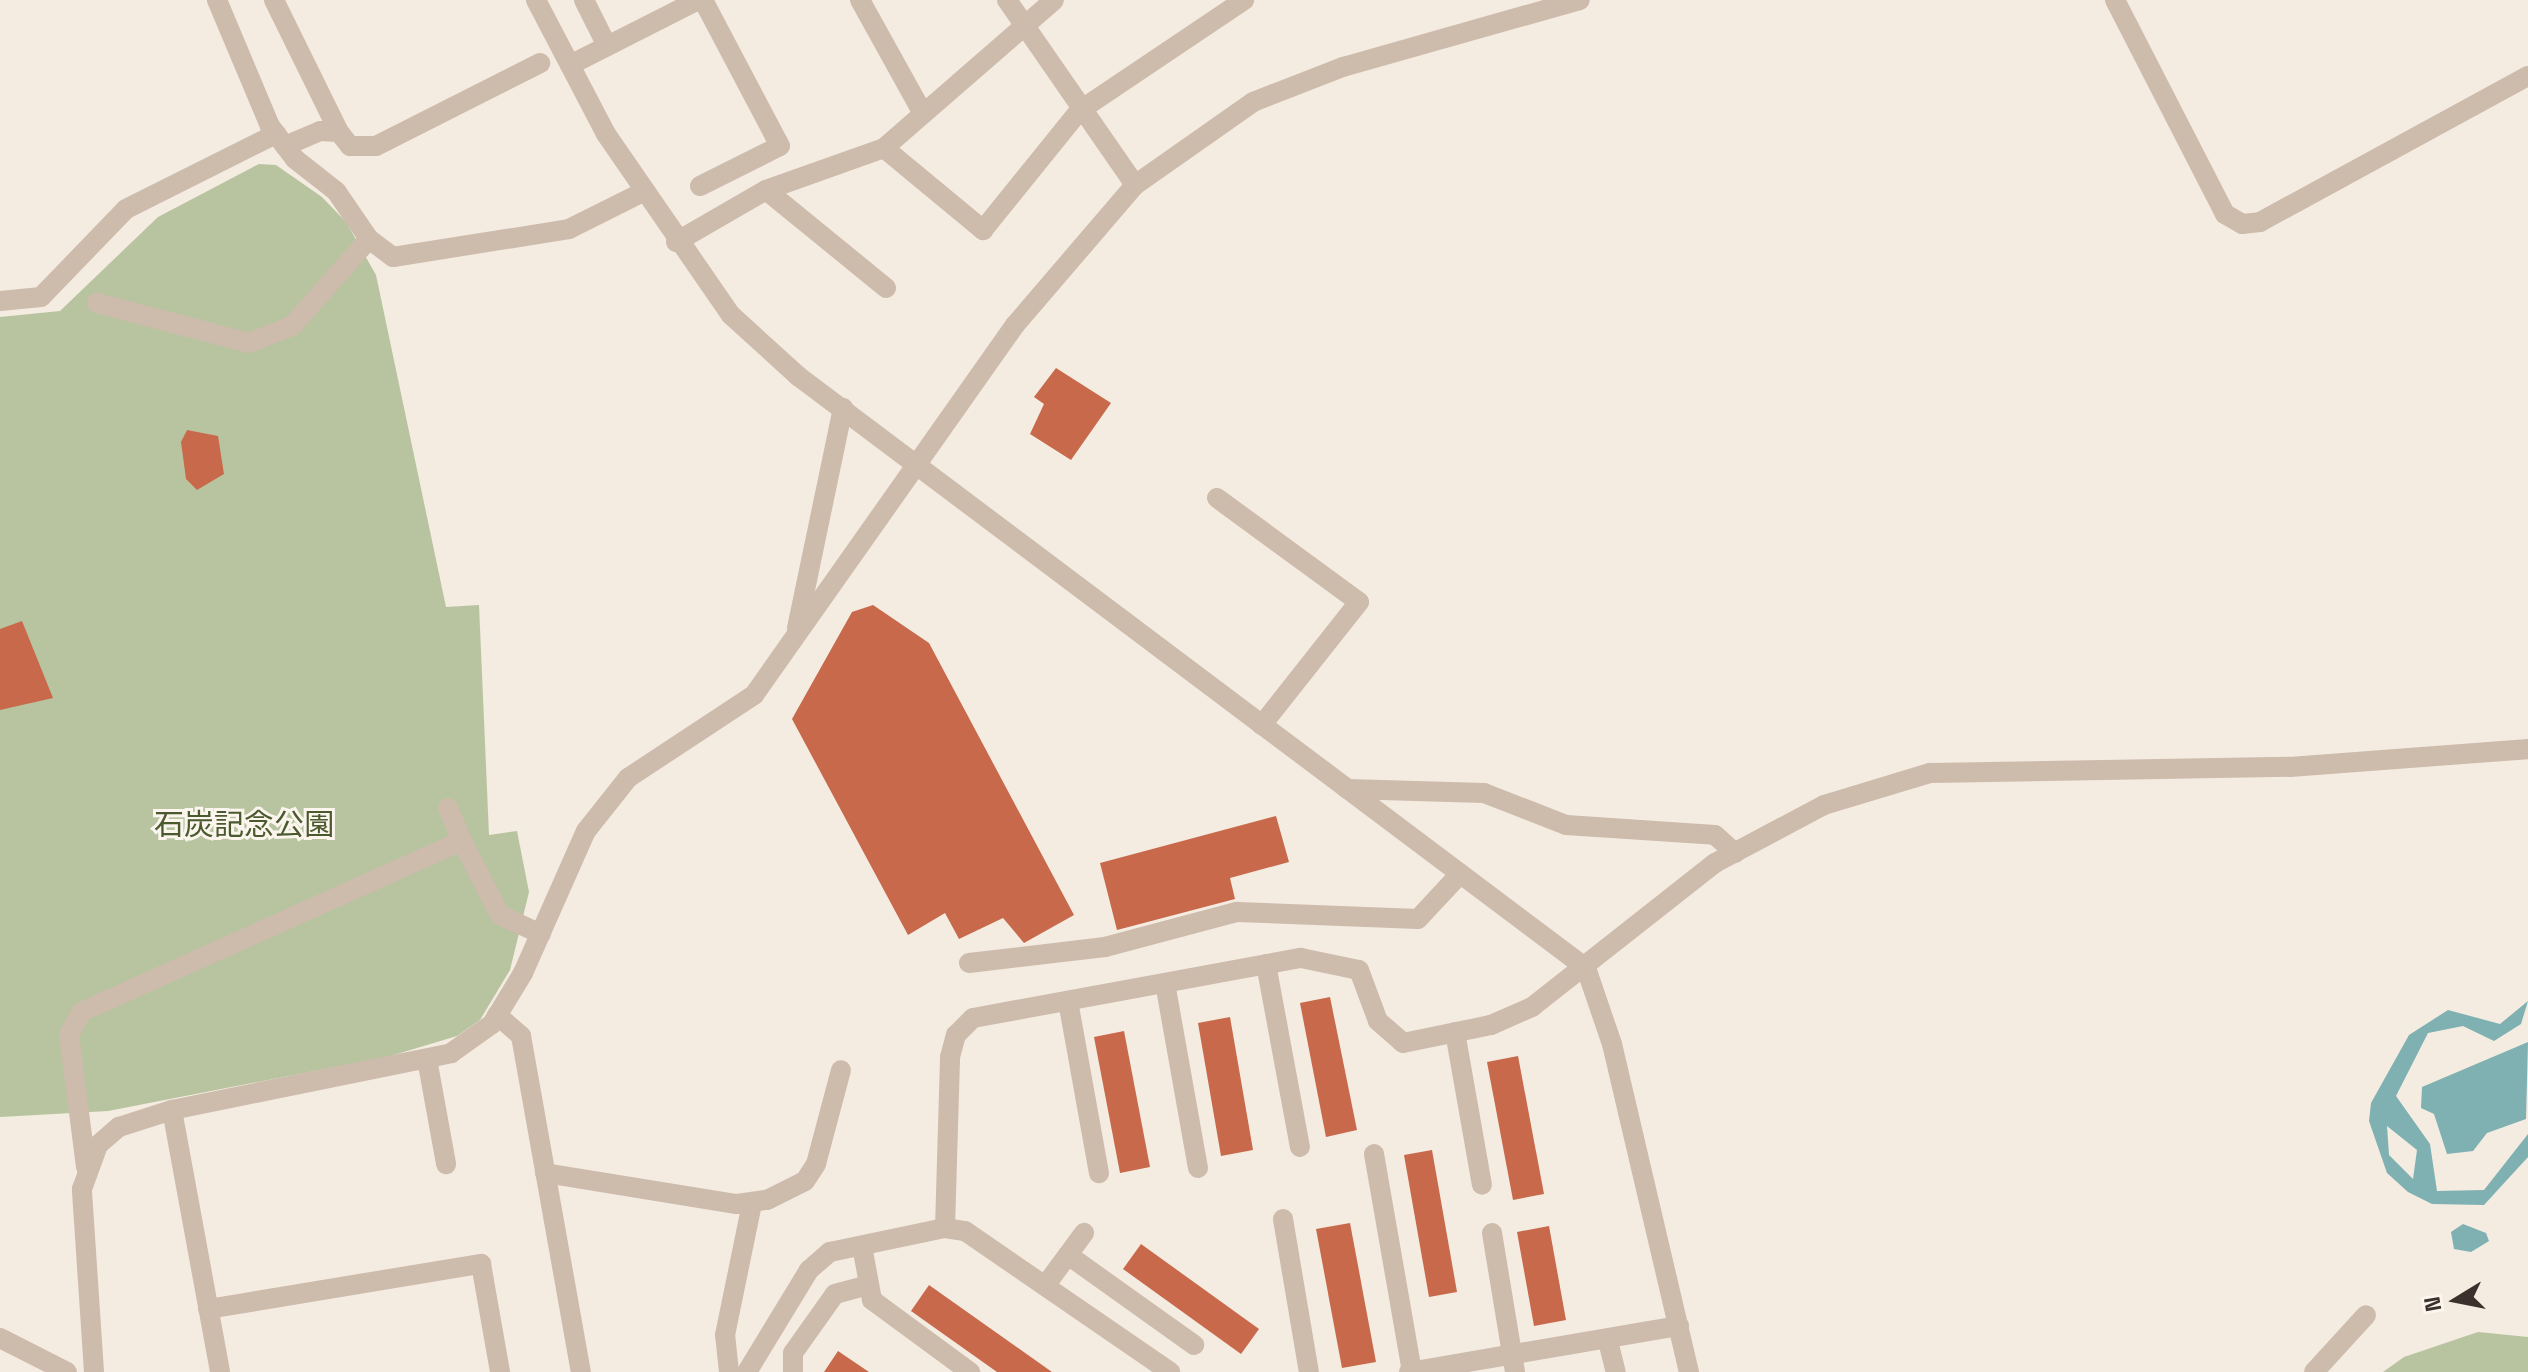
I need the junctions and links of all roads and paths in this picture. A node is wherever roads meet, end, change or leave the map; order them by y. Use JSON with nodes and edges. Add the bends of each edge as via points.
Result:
{"nodes":[{"id":1,"x":217,"y":0,"type":"edge"},
{"id":2,"x":274,"y":0,"type":"edge"},
{"id":3,"x":536,"y":0,"type":"edge"},
{"id":4,"x":584,"y":0,"type":"edge"},
{"id":5,"x":700,"y":0,"type":"edge"},
{"id":6,"x":860,"y":0,"type":"edge"},
{"id":7,"x":1007,"y":0,"type":"edge"},
{"id":8,"x":1054,"y":0,"type":"edge"},
{"id":9,"x":1244,"y":0,"type":"edge"},
{"id":10,"x":1580,"y":0,"type":"edge"},
{"id":11,"x":2115,"y":0,"type":"edge"},
{"id":12,"x":1022,"y":25,"type":"junction"},
{"id":13,"x":607,"y":46,"type":"junction"},
{"id":14,"x":540,"y":63,"type":"dead end"},
{"id":15,"x":570,"y":65,"type":"junction"},
{"id":16,"x":2528,"y":76,"type":"edge"},
{"id":17,"x":1079,"y":111,"type":"junction"},
{"id":18,"x":922,"y":112,"type":"junction"},
{"id":19,"x":339,"y":132,"type":"junction"},
{"id":20,"x":280,"y":140,"type":"junction"},
{"id":21,"x":884,"y":148,"type":"junction"},
{"id":22,"x":1135,"y":185,"type":"junction"},
{"id":23,"x":700,"y":186,"type":"dead end"},
{"id":24,"x":766,"y":190,"type":"junction"},
{"id":25,"x":643,"y":192,"type":"junction"},
{"id":26,"x":369,"y":239,"type":"junction"},
{"id":27,"x":676,"y":242,"type":"junction"},
{"id":28,"x":886,"y":288,"type":"dead end"},
{"id":29,"x":0,"y":301,"type":"edge"},
{"id":30,"x":97,"y":303,"type":"dead end"},
{"id":31,"x":843,"y":408,"type":"junction"},
{"id":32,"x":914,"y":460,"type":"junction"},
{"id":33,"x":1217,"y":498,"type":"dead end"},
{"id":34,"x":796,"y":636,"type":"junction"},
{"id":35,"x":1262,"y":725,"type":"junction"},
{"id":36,"x":2528,"y":749,"type":"edge"},
{"id":37,"x":1347,"y":789,"type":"junction"},
{"id":38,"x":448,"y":808,"type":"dead end"},
{"id":39,"x":462,"y":841,"type":"junction"},
{"id":40,"x":1735,"y":853,"type":"junction"},
{"id":41,"x":1460,"y":874,"type":"junction"},
{"id":42,"x":541,"y":934,"type":"junction"},
{"id":43,"x":969,"y":963,"type":"dead end"},
{"id":44,"x":1266,"y":964,"type":"junction"},
{"id":45,"x":1586,"y":968,"type":"junction"},
{"id":46,"x":1165,"y":983,"type":"junction"},
{"id":47,"x":1068,"y":1001,"type":"junction"},
{"id":48,"x":497,"y":1015,"type":"junction"},
{"id":49,"x":1455,"y":1032,"type":"junction"},
{"id":50,"x":427,"y":1059,"type":"junction"},
{"id":51,"x":841,"y":1070,"type":"dead end"},
{"id":52,"x":172,"y":1110,"type":"junction"},
{"id":53,"x":1300,"y":1147,"type":"dead end"},
{"id":54,"x":1374,"y":1154,"type":"dead end"},
{"id":55,"x":446,"y":1164,"type":"dead end"},
{"id":56,"x":86,"y":1167,"type":"junction"},
{"id":57,"x":1198,"y":1168,"type":"dead end"},
{"id":58,"x":545,"y":1173,"type":"junction"},
{"id":59,"x":1099,"y":1173,"type":"dead end"},
{"id":60,"x":1482,"y":1185,"type":"dead end"},
{"id":61,"x":752,"y":1204,"type":"junction"},
{"id":62,"x":1283,"y":1219,"type":"dead end"},
{"id":63,"x":945,"y":1228,"type":"junction"},
{"id":64,"x":1084,"y":1233,"type":"dead end"},
{"id":65,"x":1492,"y":1233,"type":"dead end"},
{"id":66,"x":862,"y":1246,"type":"junction"},
{"id":67,"x":1068,"y":1255,"type":"junction"},
{"id":68,"x":869,"y":1285,"type":"junction"},
{"id":69,"x":1045,"y":1286,"type":"junction"},
{"id":70,"x":208,"y":1309,"type":"junction"},
{"id":71,"x":2366,"y":1315,"type":"dead end"},
{"id":72,"x":1679,"y":1326,"type":"junction"},
{"id":73,"x":0,"y":1338,"type":"edge"},
{"id":74,"x":1608,"y":1341,"type":"junction"},
{"id":75,"x":1194,"y":1345,"type":"dead end"},
{"id":76,"x":1514,"y":1364,"type":"edge"},
{"id":77,"x":1168,"y":1371,"type":"edge"},
{"id":78,"x":67,"y":1372,"type":"edge"},
{"id":79,"x":94,"y":1372,"type":"edge"},
{"id":80,"x":220,"y":1372,"type":"edge"},
{"id":81,"x":500,"y":1372,"type":"edge"},
{"id":82,"x":581,"y":1372,"type":"edge"},
{"id":83,"x":729,"y":1372,"type":"edge"},
{"id":84,"x":747,"y":1372,"type":"edge"},
{"id":85,"x":793,"y":1372,"type":"edge"},
{"id":86,"x":970,"y":1372,"type":"edge"},
{"id":87,"x":1309,"y":1372,"type":"edge"},
{"id":88,"x":1411,"y":1372,"type":"edge"},
{"id":89,"x":1616,"y":1372,"type":"edge"},
{"id":90,"x":1689,"y":1372,"type":"edge"},
{"id":91,"x":2314,"y":1372,"type":"edge"}],
"edges":[{"from":1,"to":20,"type":"street"},
{"from":2,"to":19,"type":"street"},
{"from":3,"to":15,"type":"street"},
{"from":4,"to":13,"type":"street"},
{"from":5,"to":13,"type":"street"},
{"from":5,"to":23,"type":"street","via":[[780,146]]},
{"from":6,"to":18,"type":"street"},
{"from":7,"to":12,"type":"street"},
{"from":8,"to":12,"type":"street"},
{"from":9,"to":17,"type":"street"},
{"from":10,"to":22,"type":"street","via":[[1343,67],[1253,102]]},
{"from":11,"to":16,"type":"street","via":[[2225,214],[2242,224],[2260,222]]},
{"from":12,"to":17,"type":"street"},
{"from":12,"to":18,"type":"street"},
{"from":13,"to":15,"type":"street"},
{"from":14,"to":19,"type":"street","via":[[376,146],[350,146]]},
{"from":15,"to":25,"type":"street"},
{"from":17,"to":21,"type":"street","via":[[983,230]]},
{"from":17,"to":22,"type":"street"},
{"from":18,"to":21,"type":"street"},
{"from":19,"to":20,"type":"street"},
{"from":20,"to":26,"type":"street","via":[[336,191]]},
{"from":20,"to":29,"type":"street","via":[[126,209],[41,297]]},
{"from":21,"to":24,"type":"street"},
{"from":22,"to":32,"type":"street","via":[[1015,325]]},
{"from":24,"to":27,"type":"street"},
{"from":24,"to":28,"type":"street"},
{"from":25,"to":26,"type":"street","via":[[569,229],[427,256],[393,257]]},
{"from":25,"to":27,"type":"street"},
{"from":26,"to":30,"type":"street","via":[[292,326],[249,343]]},
{"from":27,"to":31,"type":"street","via":[[731,315]]},
{"from":31,"to":32,"type":"street"},
{"from":31,"to":34,"type":"street"},
{"from":32,"to":34,"type":"street"},
{"from":32,"to":35,"type":"street"},
{"from":33,"to":35,"type":"street","via":[[1359,602]]},
{"from":34,"to":42,"type":"street","via":[[754,695],[628,778],[586,831]]},
{"from":35,"to":37,"type":"street"},
{"from":36,"to":40,"type":"street","via":[[2290,767],[1930,773],[1824,805]]},
{"from":37,"to":40,"type":"street","via":[[1484,793],[1566,825],[1715,835]]},
{"from":37,"to":41,"type":"street"},
{"from":38,"to":39,"type":"street"},
{"from":39,"to":42,"type":"street","via":[[492,906]]},
{"from":39,"to":56,"type":"street","via":[[248,932],[203,963],[75,1016],[69,1035]]},
{"from":40,"to":45,"type":"street"},
{"from":41,"to":43,"type":"street","via":[[1418,919],[1237,912],[1105,947]]},
{"from":41,"to":45,"type":"street"},
{"from":42,"to":48,"type":"street"},
{"from":44,"to":46,"type":"street"},
{"from":44,"to":49,"type":"street","via":[[1343,962],[1369,981],[1378,1021],[1403,1043]]},
{"from":44,"to":53,"type":"street"},
{"from":45,"to":49,"type":"street","via":[[1532,1007]]},
{"from":45,"to":72,"type":"street","via":[[1612,1044]]},
{"from":46,"to":47,"type":"street"},
{"from":46,"to":57,"type":"street"},
{"from":47,"to":59,"type":"street"},
{"from":47,"to":63,"type":"street","via":[[973,1018],[956,1035]]},
{"from":48,"to":50,"type":"street","via":[[451,1053]]},
{"from":48,"to":58,"type":"street","via":[[521,1036]]},
{"from":49,"to":60,"type":"street"},
{"from":50,"to":52,"type":"street"},
{"from":50,"to":55,"type":"street"},
{"from":51,"to":61,"type":"street","via":[[825,1138],[805,1181]]},
{"from":52,"to":56,"type":"street","via":[[119,1127]]},
{"from":52,"to":70,"type":"street"},
{"from":54,"to":88,"type":"street"},
{"from":56,"to":79,"type":"street"},
{"from":58,"to":61,"type":"street"},
{"from":58,"to":82,"type":"street"},
{"from":61,"to":83,"type":"street","via":[[725,1335]]},
{"from":62,"to":87,"type":"street"},
{"from":63,"to":66,"type":"street"},
{"from":63,"to":69,"type":"street","via":[[965,1231]]},
{"from":64,"to":67,"type":"street"},
{"from":65,"to":76,"type":"street"},
{"from":66,"to":68,"type":"street"},
{"from":66,"to":84,"type":"street","via":[[830,1252],[809,1270]]},
{"from":67,"to":69,"type":"street"},
{"from":67,"to":75,"type":"street"},
{"from":68,"to":85,"type":"street","via":[[835,1294],[793,1353]]},
{"from":68,"to":86,"type":"street","via":[[872,1300]]},
{"from":69,"to":77,"type":"street"},
{"from":70,"to":80,"type":"street"},
{"from":70,"to":81,"type":"street","via":[[481,1264]]},
{"from":71,"to":91,"type":"street"},
{"from":72,"to":74,"type":"street"},
{"from":72,"to":90,"type":"street"},
{"from":73,"to":78,"type":"street"},
{"from":74,"to":76,"type":"street"},
{"from":74,"to":89,"type":"street"},
{"from":76,"to":88,"type":"street"}]}
